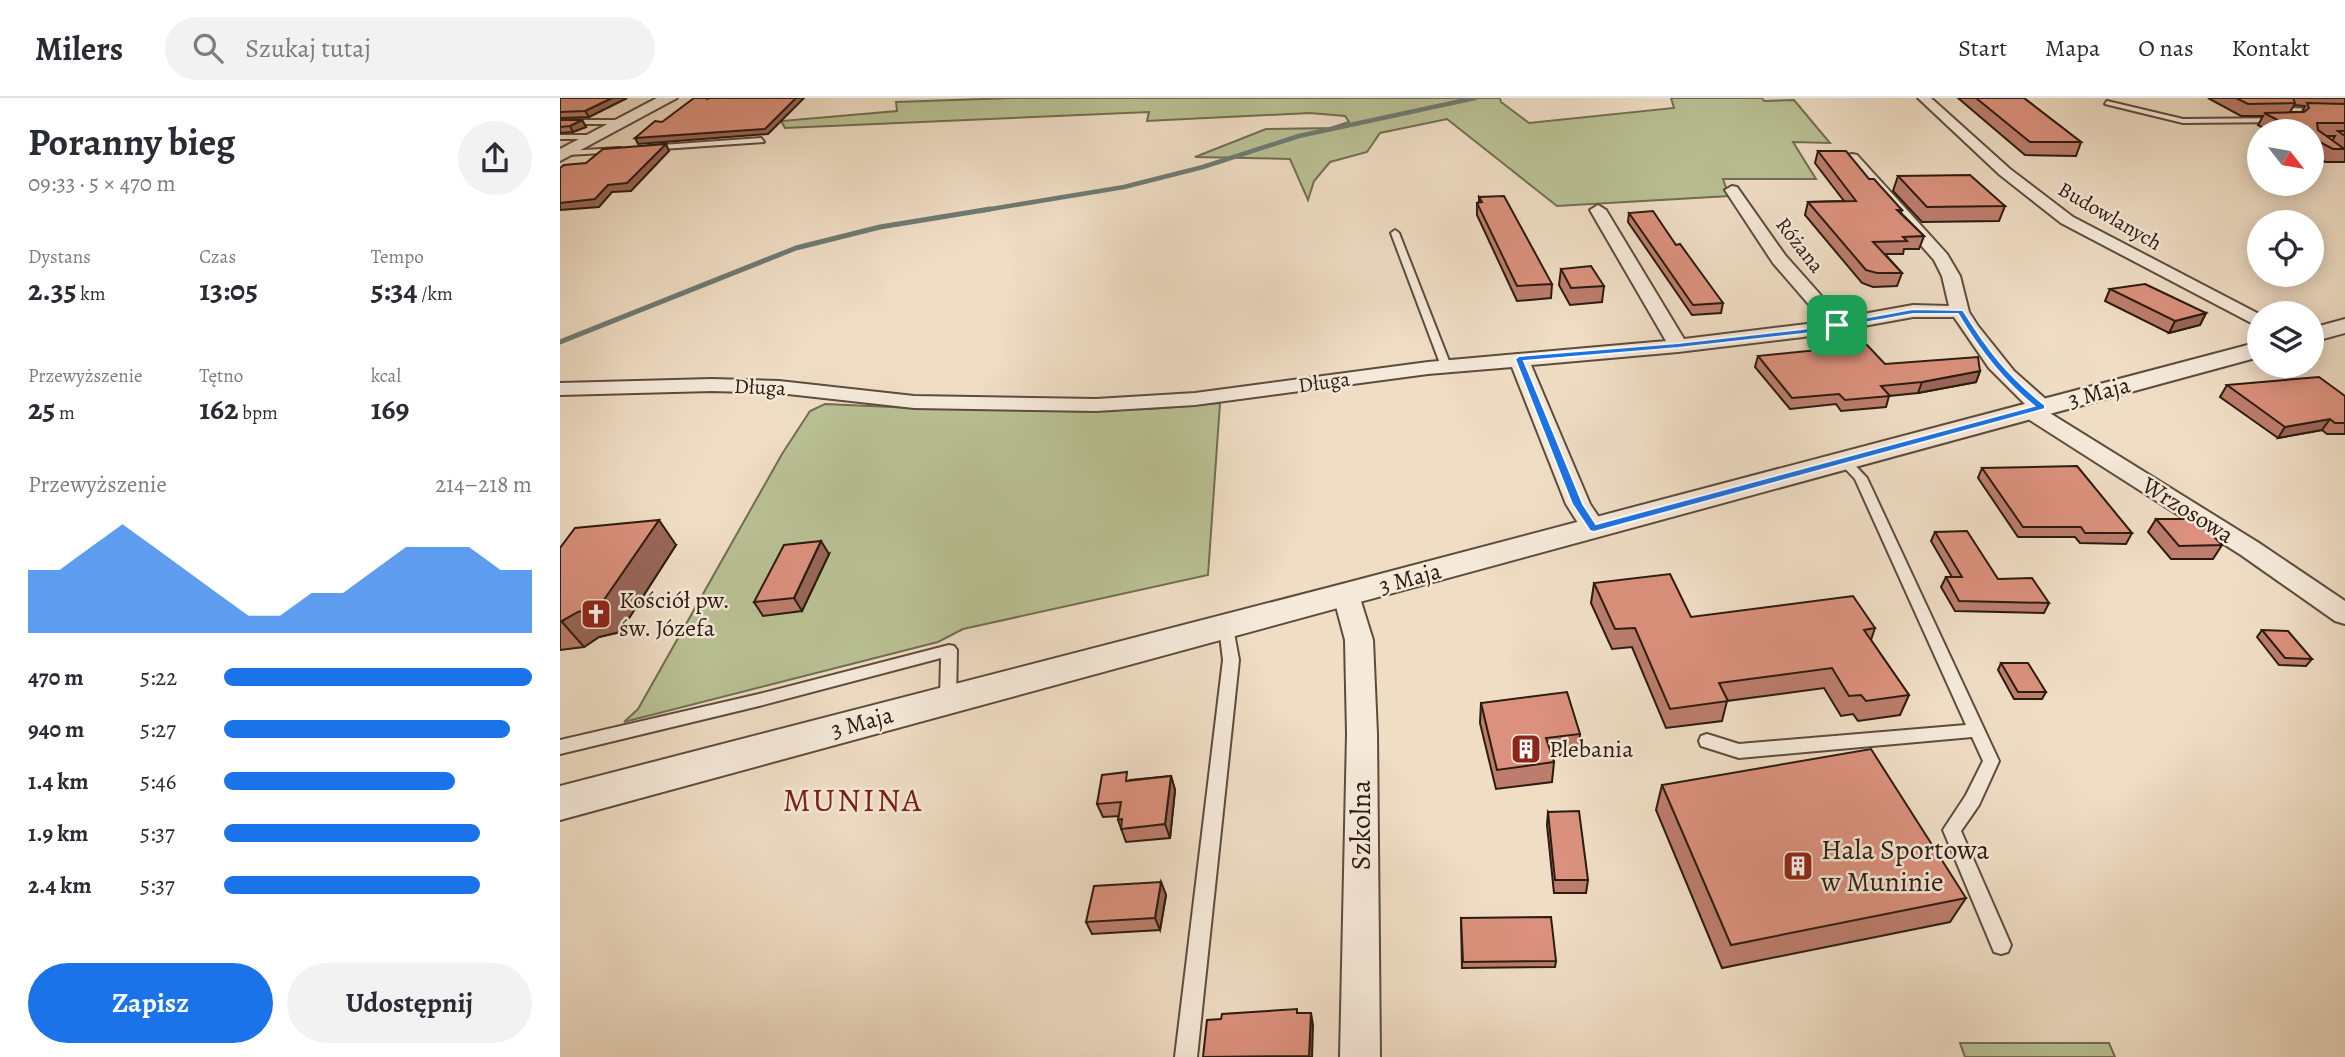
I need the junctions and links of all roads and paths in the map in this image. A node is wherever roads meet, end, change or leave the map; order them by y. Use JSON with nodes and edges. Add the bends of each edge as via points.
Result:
{"nodes":[{"id":1,"x":669,"y":98,"type":"edge"},
{"id":2,"x":1924,"y":98,"type":"edge"},
{"id":3,"x":2107,"y":103,"type":"dead end"},
{"id":4,"x":2345,"y":112,"type":"edge"},
{"id":5,"x":560,"y":122,"type":"edge"},
{"id":6,"x":625,"y":122,"type":"junction"},
{"id":7,"x":761,"y":140,"type":"edge"},
{"id":8,"x":2345,"y":140,"type":"edge"},
{"id":9,"x":638,"y":148,"type":"edge"},
{"id":10,"x":562,"y":149,"type":"edge"},
{"id":11,"x":624,"y":149,"type":"edge"},
{"id":12,"x":2345,"y":156,"type":"edge"},
{"id":13,"x":1852,"y":158,"type":"edge"},
{"id":14,"x":1732,"y":190,"type":"dead end"},
{"id":15,"x":1598,"y":210,"type":"dead end"},
{"id":16,"x":1395,"y":233,"type":"dead end"},
{"id":17,"x":1961,"y":312,"type":"junction"},
{"id":18,"x":2247,"y":315,"type":"edge"},
{"id":19,"x":1837,"y":325,"type":"junction"},
{"id":20,"x":2345,"y":326,"type":"edge"},
{"id":21,"x":2324,"y":332,"type":"edge"},
{"id":22,"x":1678,"y":346,"type":"junction"},
{"id":23,"x":2247,"y":352,"type":"edge"},
{"id":24,"x":1519,"y":359,"type":"junction"},
{"id":25,"x":1446,"y":366,"type":"junction"},
{"id":26,"x":560,"y":389,"type":"edge"},
{"id":27,"x":2035,"y":409,"type":"junction"},
{"id":28,"x":1844,"y":461,"type":"junction"},
{"id":29,"x":1594,"y":528,"type":"junction"},
{"id":30,"x":1346,"y":595,"type":"junction"},
{"id":31,"x":2345,"y":614,"type":"edge"},
{"id":32,"x":1226,"y":627,"type":"junction"},
{"id":33,"x":948,"y":700,"type":"junction"},
{"id":34,"x":1977,"y":730,"type":"junction"},
{"id":35,"x":1707,"y":741,"type":"dead end"},
{"id":36,"x":560,"y":747,"type":"edge"},
{"id":37,"x":560,"y":803,"type":"edge"},
{"id":38,"x":2001,"y":945,"type":"dead end"},
{"id":39,"x":1186,"y":1057,"type":"edge"},
{"id":40,"x":1360,"y":1057,"type":"edge"}],
"edges":[{"from":1,"to":6,"type":"street"},
{"from":2,"to":18,"type":"street","name":"Budowlanych","via":[[2005,172],[2067,220]]},
{"from":3,"to":4,"type":"lane","via":[[2196,121],[2297,120],[2292,110]]},
{"from":5,"to":6,"type":"lane"},
{"from":6,"to":10,"type":"street"},
{"from":7,"to":9,"type":"lane"},
{"from":8,"to":12,"type":"lane","via":[[2314,139]]},
{"from":10,"to":11,"type":"lane"},
{"from":13,"to":17,"type":"street","via":[[1941,258]]},
{"from":14,"to":19,"type":"street","name":"Różana","via":[[1779,259]]},
{"from":15,"to":22,"type":"street"},
{"from":16,"to":25,"type":"lane"},
{"from":17,"to":19,"type":"street","name":"Długa","via":[[1913,311]]},
{"from":17,"to":27,"type":"street","via":[[1978,342]]},
{"from":19,"to":22,"type":"street","name":"Długa"},
{"from":20,"to":21,"type":"street"},
{"from":22,"to":24,"type":"street","name":"Długa"},
{"from":23,"to":27,"type":"street","name":"3 Maja"},
{"from":24,"to":25,"type":"street","name":"Długa"},
{"from":24,"to":29,"type":"street","via":[[1578,504]]},
{"from":25,"to":26,"type":"street","name":"Długa","via":[[1195,399],[1096,405],[914,402],[779,387],[712,385]]},
{"from":27,"to":28,"type":"street","name":"3 Maja"},
{"from":27,"to":31,"type":"street","name":"Wrzosowa"},
{"from":28,"to":29,"type":"street","name":"3 Maja"},
{"from":28,"to":34,"type":"lane","via":[[1861,478]]},
{"from":29,"to":30,"type":"street","name":"3 Maja"},
{"from":30,"to":32,"type":"street","name":"3 Maja"},
{"from":30,"to":40,"type":"street","name":"Szkolna","via":[[1359,640],[1362,734]]},
{"from":32,"to":33,"type":"street","name":"3 Maja"},
{"from":32,"to":39,"type":"lane","via":[[1231,660]]},
{"from":33,"to":36,"type":"lane","via":[[949,650],[759,701]]},
{"from":33,"to":37,"type":"street","name":"3 Maja"},
{"from":34,"to":35,"type":"lane","via":[[1739,751]]},
{"from":34,"to":38,"type":"lane","via":[[1991,761],[1973,800],[1952,830]]}]}
